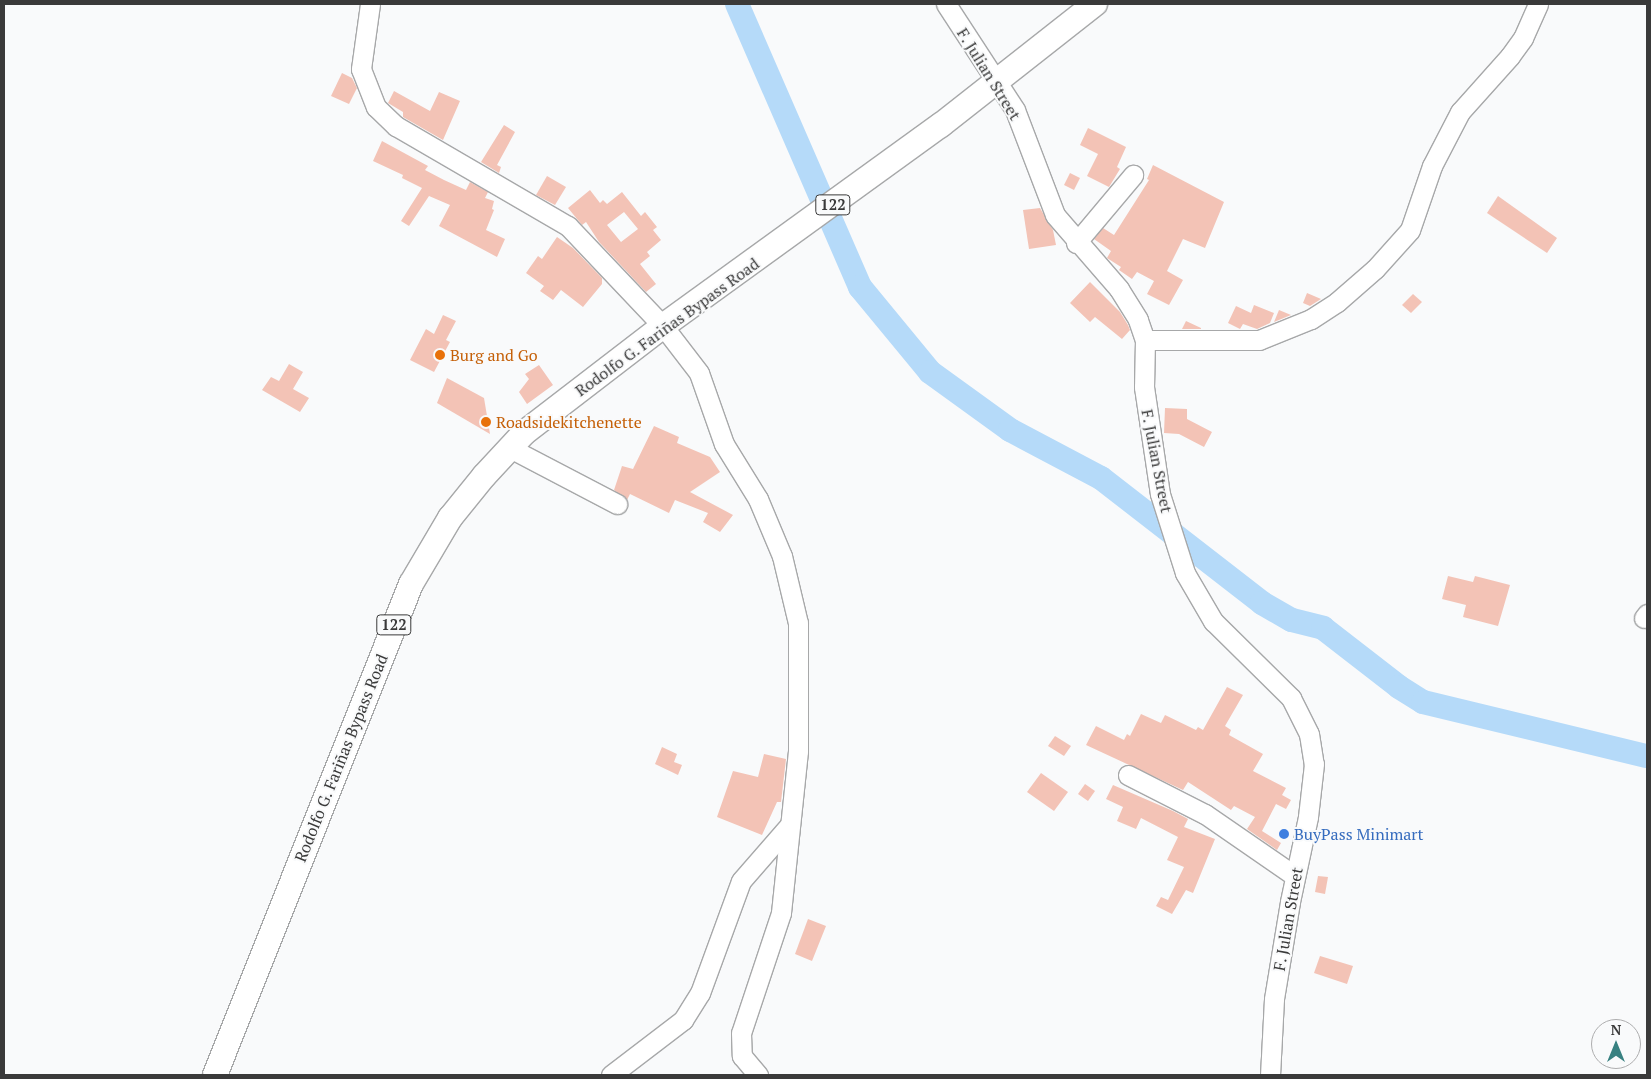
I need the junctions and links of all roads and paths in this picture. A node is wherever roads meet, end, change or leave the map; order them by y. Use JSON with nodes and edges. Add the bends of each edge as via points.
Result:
{"nodes":[{"id":1,"x":370,"y":4,"type":"edge"},
{"id":2,"x":946,"y":4,"type":"edge"},
{"id":3,"x":1095,"y":4,"type":"edge"},
{"id":4,"x":1538,"y":4,"type":"edge"},
{"id":5,"x":998,"y":82,"type":"junction"},
{"id":6,"x":1133,"y":175,"type":"dead end"},
{"id":7,"x":1076,"y":243,"type":"junction"},
{"id":8,"x":663,"y":326,"type":"junction"},
{"id":9,"x":1145,"y":340,"type":"junction"},
{"id":10,"x":510,"y":448,"type":"junction"},
{"id":11,"x":617,"y":504,"type":"dead end"},
{"id":12,"x":1128,"y":775,"type":"dead end"},
{"id":13,"x":788,"y":827,"type":"junction"},
{"id":14,"x":1295,"y":876,"type":"junction"},
{"id":15,"x":215,"y":1075,"type":"edge"},
{"id":16,"x":611,"y":1075,"type":"edge"},
{"id":17,"x":758,"y":1075,"type":"edge"},
{"id":18,"x":1270,"y":1075,"type":"edge"}],
"edges":[{"from":1,"to":8,"type":"street","via":[[361,69],[376,107],[396,126],[473,174],[568,226]]},
{"from":2,"to":5,"type":"street","name":"F. Julian Street"},
{"from":3,"to":5,"type":"main road","name":"Rodolfo G. Fariñas Bypass Road","number":"122"},
{"from":4,"to":9,"type":"street","via":[[1523,38],[1456,118],[1432,166],[1410,230],[1375,269],[1337,302],[1311,319],[1259,340]]},
{"from":5,"to":7,"type":"street","name":"F. Julian Street","via":[[1018,117],[1055,215]]},
{"from":5,"to":8,"type":"main road","name":"Rodolfo G. Fariñas Bypass Road","number":"122","via":[[725,284]]},
{"from":6,"to":7,"type":"street"},
{"from":7,"to":9,"type":"street","name":"F. Julian Street","via":[[1131,305]]},
{"from":8,"to":10,"type":"main road","name":"Rodolfo G. Fariñas Bypass Road","number":"122","via":[[524,433]]},
{"from":8,"to":13,"type":"street","via":[[700,373],[724,444],[732,462],[758,499],[782,556],[791,588],[798,631],[798,751]]},
{"from":9,"to":14,"type":"street","name":"F. Julian Street","via":[[1144,387],[1160,494],[1185,573],[1213,621],[1291,698],[1309,734],[1314,764],[1308,817]]},
{"from":10,"to":11,"type":"street"},
{"from":10,"to":15,"type":"main road","name":"Rodolfo G. Fariñas Bypass Road","number":"122","via":[[450,518],[411,584]]},
{"from":12,"to":14,"type":"street","via":[[1206,814]]},
{"from":13,"to":16,"type":"street","via":[[741,881],[700,993],[688,1013]]},
{"from":13,"to":17,"type":"street","via":[[786,889],[781,913],[741,1033],[742,1056]]},
{"from":14,"to":18,"type":"street","name":"F. Julian Street","via":[[1274,999]]}]}
